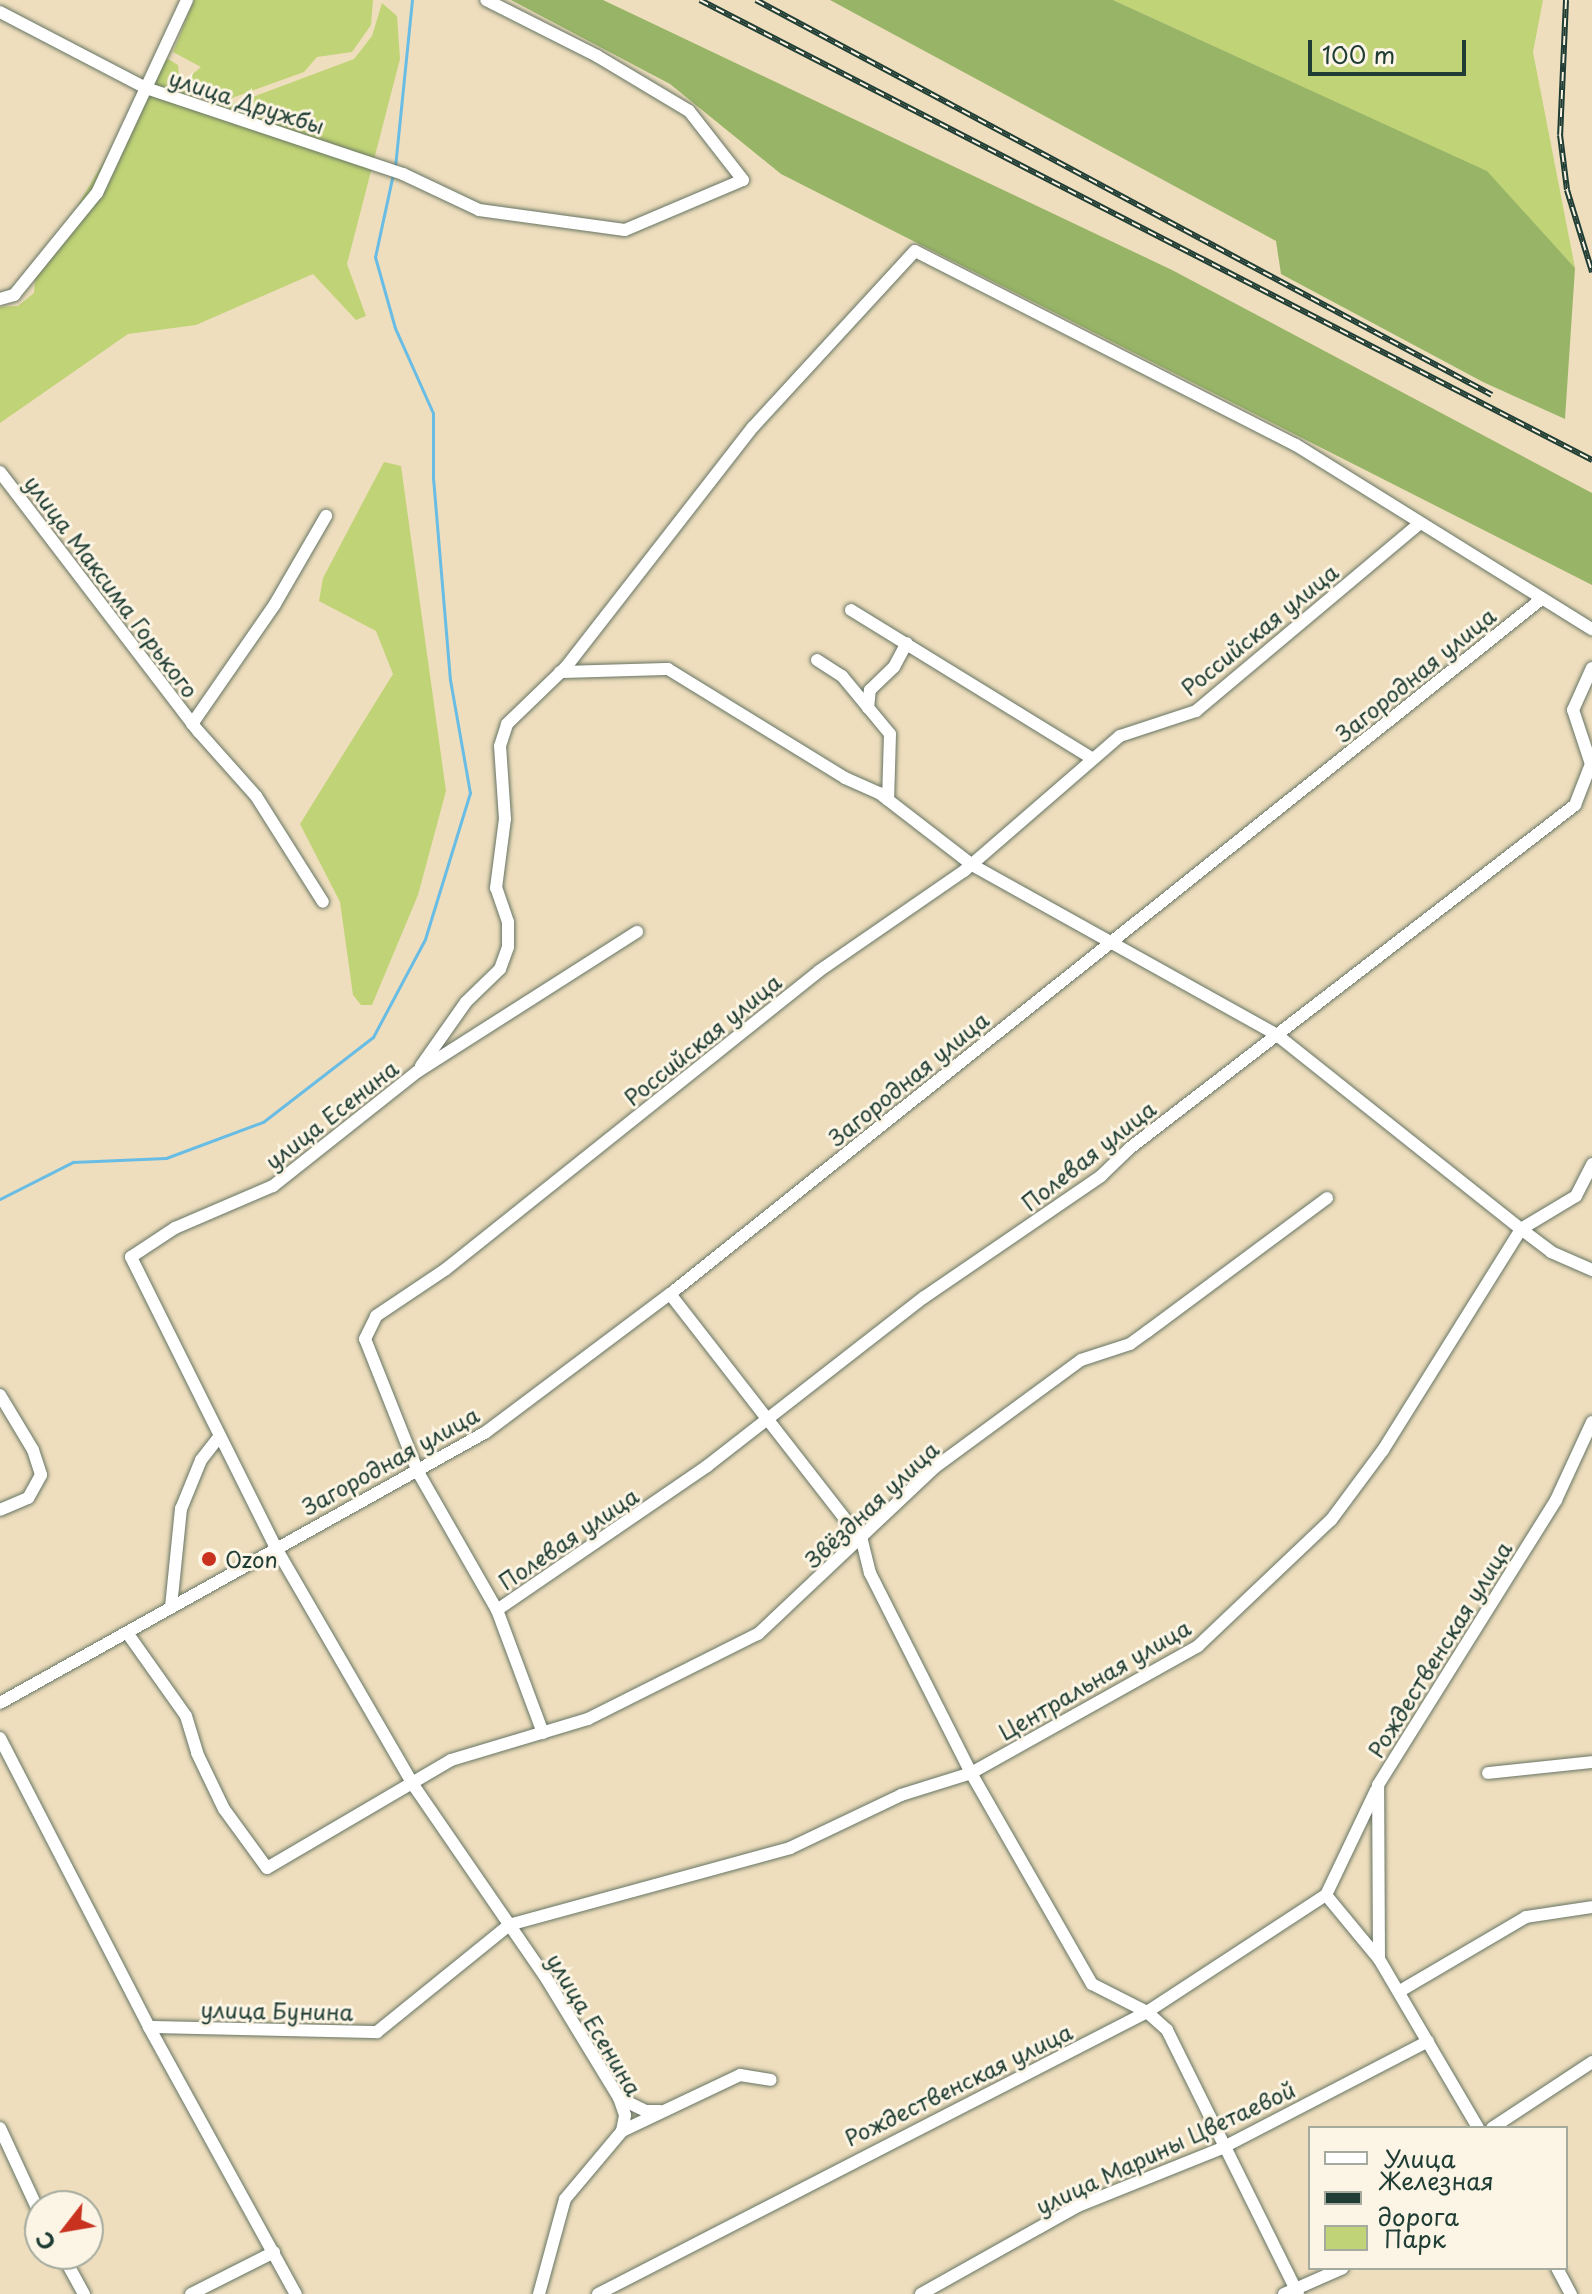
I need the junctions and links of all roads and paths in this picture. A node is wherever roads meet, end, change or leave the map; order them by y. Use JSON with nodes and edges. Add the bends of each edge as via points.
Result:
{"nodes":[{"id":1,"x":187,"y":0,"type":"edge"},
{"id":2,"x":486,"y":0,"type":"edge"},
{"id":3,"x":0,"y":12,"type":"edge"},
{"id":4,"x":146,"y":88,"type":"junction"},
{"id":5,"x":0,"y":299,"type":"edge"},
{"id":6,"x":0,"y":472,"type":"edge"},
{"id":7,"x":326,"y":516,"type":"dead end"},
{"id":8,"x":1419,"y":524,"type":"junction"},
{"id":9,"x":1539,"y":601,"type":"junction"},
{"id":10,"x":851,"y":610,"type":"dead end"},
{"id":11,"x":1592,"y":629,"type":"edge"},
{"id":12,"x":907,"y":643,"type":"junction"},
{"id":13,"x":817,"y":660,"type":"dead end"},
{"id":14,"x":1592,"y":668,"type":"edge"},
{"id":15,"x":560,"y":672,"type":"junction"},
{"id":16,"x":868,"y":708,"type":"junction"},
{"id":17,"x":192,"y":724,"type":"junction"},
{"id":18,"x":1093,"y":759,"type":"junction"},
{"id":19,"x":888,"y":800,"type":"junction"},
{"id":20,"x":972,"y":865,"type":"junction"},
{"id":21,"x":323,"y":902,"type":"dead end"},
{"id":22,"x":637,"y":932,"type":"dead end"},
{"id":23,"x":1110,"y":943,"type":"junction"},
{"id":24,"x":1277,"y":1035,"type":"junction"},
{"id":25,"x":417,"y":1072,"type":"junction"},
{"id":26,"x":1592,"y":1164,"type":"edge"},
{"id":27,"x":1327,"y":1198,"type":"dead end"},
{"id":28,"x":1521,"y":1229,"type":"junction"},
{"id":29,"x":1592,"y":1270,"type":"edge"},
{"id":30,"x":670,"y":1294,"type":"junction"},
{"id":31,"x":0,"y":1395,"type":"edge"},
{"id":32,"x":764,"y":1419,"type":"junction"},
{"id":33,"x":1592,"y":1422,"type":"edge"},
{"id":34,"x":219,"y":1437,"type":"junction"},
{"id":35,"x":418,"y":1472,"type":"junction"},
{"id":36,"x":0,"y":1510,"type":"edge"},
{"id":37,"x":862,"y":1541,"type":"junction"},
{"id":38,"x":275,"y":1546,"type":"junction"},
{"id":39,"x":171,"y":1607,"type":"junction"},
{"id":40,"x":497,"y":1610,"type":"junction"},
{"id":41,"x":128,"y":1634,"type":"junction"},
{"id":42,"x":0,"y":1703,"type":"edge"},
{"id":43,"x":543,"y":1733,"type":"junction"},
{"id":44,"x":0,"y":1738,"type":"edge"},
{"id":45,"x":1592,"y":1762,"type":"edge"},
{"id":46,"x":971,"y":1773,"type":"junction"},
{"id":47,"x":1488,"y":1773,"type":"dead end"},
{"id":48,"x":1378,"y":1785,"type":"junction"},
{"id":49,"x":414,"y":1786,"type":"junction"},
{"id":50,"x":1326,"y":1895,"type":"junction"},
{"id":51,"x":1592,"y":1907,"type":"edge"},
{"id":52,"x":509,"y":1925,"type":"junction"},
{"id":53,"x":1379,"y":1959,"type":"junction"},
{"id":54,"x":1400,"y":1991,"type":"junction"},
{"id":55,"x":1147,"y":2012,"type":"junction"},
{"id":56,"x":149,"y":2027,"type":"junction"},
{"id":57,"x":1428,"y":2041,"type":"junction"},
{"id":58,"x":1592,"y":2062,"type":"edge"},
{"id":59,"x":771,"y":2080,"type":"dead end"},
{"id":60,"x":619,"y":2098,"type":"junction"},
{"id":61,"x":667,"y":2111,"type":"junction"},
{"id":62,"x":1477,"y":2126,"type":"edge"},
{"id":63,"x":1495,"y":2126,"type":"edge"},
{"id":64,"x":0,"y":2128,"type":"edge"},
{"id":65,"x":622,"y":2131,"type":"junction"},
{"id":66,"x":1222,"y":2148,"type":"junction"},
{"id":67,"x":29,"y":2190,"type":"edge"},
{"id":68,"x":274,"y":2252,"type":"junction"},
{"id":69,"x":71,"y":2270,"type":"edge"},
{"id":70,"x":1339,"y":2270,"type":"edge"},
{"id":71,"x":1558,"y":2270,"type":"edge"},
{"id":72,"x":1292,"y":2292,"type":"edge"},
{"id":73,"x":84,"y":2294,"type":"edge"},
{"id":74,"x":191,"y":2294,"type":"edge"},
{"id":75,"x":296,"y":2294,"type":"edge"},
{"id":76,"x":539,"y":2294,"type":"edge"},
{"id":77,"x":598,"y":2294,"type":"edge"},
{"id":78,"x":921,"y":2294,"type":"edge"},
{"id":79,"x":1571,"y":2294,"type":"edge"}],
"edges":[{"from":1,"to":4,"type":"street","name":"улица Дружбы"},
{"from":2,"to":4,"type":"street","name":"улица Дружбы","via":[[597,56],[689,111],[743,180],[625,230],[596,230],[479,210],[403,174]]},
{"from":3,"to":4,"type":"street"},
{"from":4,"to":5,"type":"street","via":[[97,193],[14,295]]},
{"from":6,"to":17,"type":"street","name":"улица Максима Горького"},
{"from":7,"to":17,"type":"street","name":"улица Максима Горького","via":[[275,604]]},
{"from":8,"to":9,"type":"street"},
{"from":8,"to":15,"type":"street","via":[[1296,445],[915,251],[753,427]]},
{"from":8,"to":18,"type":"street","name":"Российская улица","via":[[1196,711],[1120,736]]},
{"from":9,"to":11,"type":"street"},
{"from":9,"to":23,"type":"street","name":"Загородная улица"},
{"from":10,"to":12,"type":"street"},
{"from":12,"to":16,"type":"street","via":[[894,667],[870,690]]},
{"from":12,"to":18,"type":"street"},
{"from":13,"to":16,"type":"street","via":[[842,676]]},
{"from":14,"to":24,"type":"street","name":"Полевая улица","via":[[1573,710],[1591,764],[1575,805]]},
{"from":15,"to":19,"type":"street","via":[[668,669]]},
{"from":15,"to":25,"type":"street","via":[[507,724],[500,746],[505,819],[496,888],[508,922],[500,969],[466,1002]]},
{"from":16,"to":19,"type":"street","via":[[890,734]]},
{"from":17,"to":21,"type":"street","name":"улица Максима Горького","via":[[256,796]]},
{"from":18,"to":20,"type":"street","name":"Российская улица"},
{"from":19,"to":20,"type":"street"},
{"from":20,"to":23,"type":"street"},
{"from":20,"to":35,"type":"street","name":"Российская улица","via":[[819,971],[446,1269],[376,1316],[365,1339]]},
{"from":22,"to":25,"type":"street","name":"улица Есенина"},
{"from":23,"to":24,"type":"street"},
{"from":23,"to":30,"type":"street","name":"Загородная улица"},
{"from":24,"to":28,"type":"street"},
{"from":24,"to":32,"type":"street","name":"Полевая улица","via":[[1101,1176],[923,1298]]},
{"from":25,"to":34,"type":"street","name":"улица Есенина","via":[[273,1186],[175,1228],[131,1257]]},
{"from":26,"to":28,"type":"street","name":"Центральная улица","via":[[1576,1196]]},
{"from":27,"to":37,"type":"street","name":"Звёздная улица","via":[[1130,1344],[1081,1360],[958,1450],[911,1487]]},
{"from":28,"to":29,"type":"street","via":[[1551,1252]]},
{"from":28,"to":46,"type":"street","name":"Центральная улица","via":[[1383,1450],[1331,1520],[1198,1646]]},
{"from":30,"to":32,"type":"street"},
{"from":30,"to":35,"type":"street","name":"Загородная улица","via":[[486,1432]]},
{"from":31,"to":36,"type":"street","via":[[33,1450],[41,1475],[28,1498]]},
{"from":32,"to":37,"type":"street"},
{"from":32,"to":40,"type":"street","name":"Полевая улица","via":[[707,1466]]},
{"from":33,"to":48,"type":"street","name":"Рождественская улица","via":[[1556,1500]]},
{"from":34,"to":38,"type":"street","name":"улица Есенина"},
{"from":34,"to":39,"type":"street","via":[[201,1460],[181,1509]]},
{"from":35,"to":38,"type":"street","name":"Загородная улица"},
{"from":35,"to":40,"type":"street","name":"Российская улица"},
{"from":37,"to":43,"type":"street","name":"Звёздная улица","via":[[758,1634],[588,1719]]},
{"from":37,"to":46,"type":"street","via":[[870,1573]]},
{"from":38,"to":39,"type":"street"},
{"from":38,"to":49,"type":"street","name":"улица Есенина"},
{"from":39,"to":41,"type":"street"},
{"from":40,"to":43,"type":"street","name":"Российская улица"},
{"from":41,"to":42,"type":"street"},
{"from":41,"to":49,"type":"street","via":[[186,1716],[224,1809],[267,1868]]},
{"from":43,"to":49,"type":"street","name":"Звёздная улица","via":[[451,1760]]},
{"from":44,"to":56,"type":"street"},
{"from":45,"to":47,"type":"street"},
{"from":46,"to":52,"type":"street","name":"Центральная улица","via":[[901,1795],[790,1848]]},
{"from":46,"to":55,"type":"street","via":[[1092,1984]]},
{"from":48,"to":50,"type":"street"},
{"from":48,"to":53,"type":"street","name":"Рождественская улица"},
{"from":49,"to":52,"type":"street","name":"улица Есенина"},
{"from":50,"to":53,"type":"street"},
{"from":50,"to":55,"type":"street","name":"Рождественская улица"},
{"from":51,"to":54,"type":"street","via":[[1526,1917]]},
{"from":52,"to":56,"type":"street","name":"улица Бунина","via":[[377,2032]]},
{"from":52,"to":60,"type":"street","name":"улица Есенина"},
{"from":53,"to":54,"type":"street"},
{"from":54,"to":57,"type":"street"},
{"from":55,"to":66,"type":"street","via":[[1167,2030]]},
{"from":55,"to":77,"type":"street","name":"Рождественская улица"},
{"from":56,"to":68,"type":"street"},
{"from":57,"to":62,"type":"street"},
{"from":57,"to":66,"type":"street","name":"улица Марины Цветаевой"},
{"from":58,"to":63,"type":"street"},
{"from":59,"to":61,"type":"street","via":[[740,2075]]},
{"from":60,"to":61,"type":"street","via":[[646,2111]]},
{"from":60,"to":65,"type":"street","name":"улица Есенина","via":[[625,2115]]},
{"from":61,"to":65,"type":"street"},
{"from":64,"to":67,"type":"street"},
{"from":65,"to":76,"type":"street","name":"улица Есенина","via":[[565,2199]]},
{"from":66,"to":72,"type":"street"},
{"from":66,"to":78,"type":"street","name":"улица Марины Цветаевой","via":[[1078,2206]]},
{"from":68,"to":74,"type":"street"},
{"from":68,"to":75,"type":"street"},
{"from":69,"to":73,"type":"street"},
{"from":70,"to":72,"type":"street"},
{"from":71,"to":79,"type":"street"}]}
